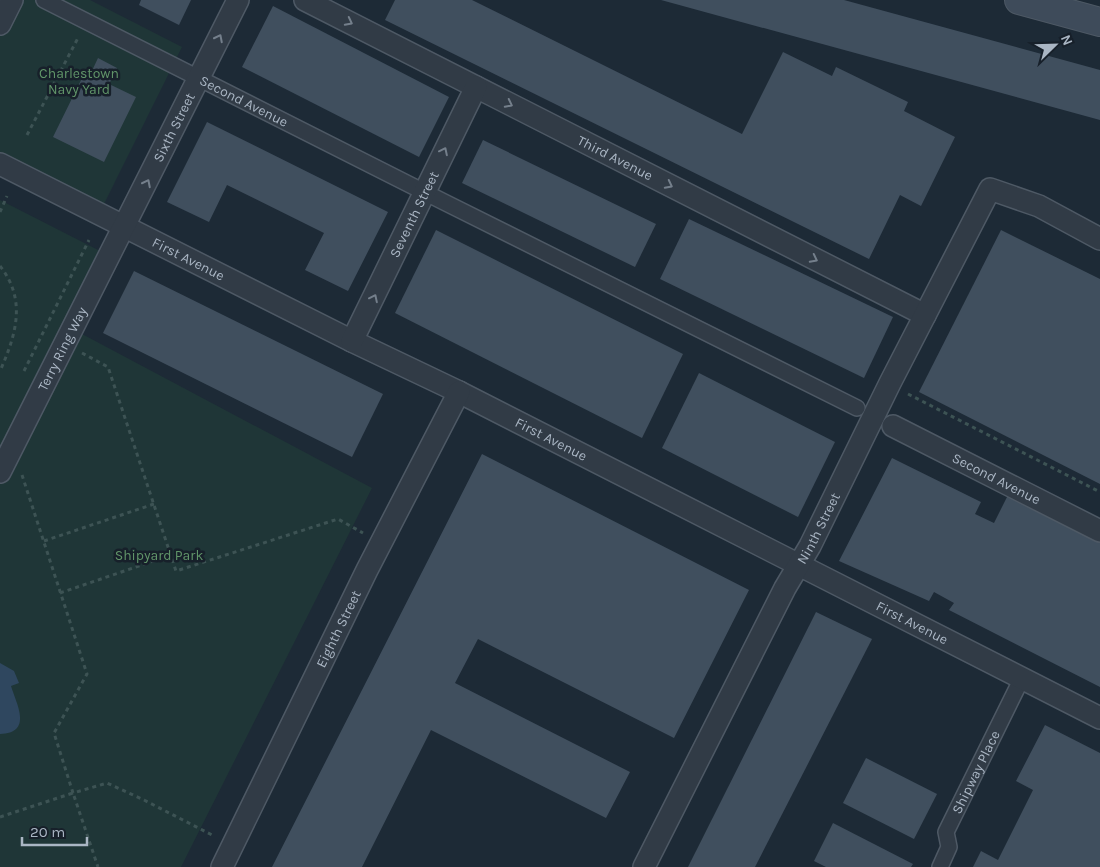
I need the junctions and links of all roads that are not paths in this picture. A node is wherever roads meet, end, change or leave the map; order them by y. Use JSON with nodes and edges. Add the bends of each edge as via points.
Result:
{"nodes":[{"id":1,"x":12,"y":0,"type":"edge"},
{"id":2,"x":44,"y":0,"type":"edge"},
{"id":3,"x":238,"y":0,"type":"edge"},
{"id":4,"x":305,"y":0,"type":"edge"},
{"id":5,"x":1019,"y":0,"type":"edge"},
{"id":6,"x":1100,"y":22,"type":"edge"},
{"id":7,"x":0,"y":24,"type":"edge"},
{"id":8,"x":199,"y":78,"type":"junction"},
{"id":9,"x":476,"y":87,"type":"junction"},
{"id":10,"x":0,"y":164,"type":"edge"},
{"id":11,"x":424,"y":193,"type":"junction"},
{"id":12,"x":124,"y":227,"type":"junction"},
{"id":13,"x":1100,"y":240,"type":"edge"},
{"id":14,"x":925,"y":315,"type":"junction"},
{"id":15,"x":352,"y":342,"type":"junction"},
{"id":16,"x":458,"y":392,"type":"junction"},
{"id":17,"x":857,"y":408,"type":"dead end"},
{"id":18,"x":892,"y":426,"type":"dead end"},
{"id":19,"x":10,"y":471,"type":"edge"},
{"id":20,"x":1100,"y":531,"type":"edge"},
{"id":21,"x":798,"y":564,"type":"junction"},
{"id":22,"x":1022,"y":678,"type":"junction"},
{"id":23,"x":1100,"y":718,"type":"edge"},
{"id":24,"x":222,"y":867,"type":"edge"},
{"id":25,"x":644,"y":867,"type":"edge"},
{"id":26,"x":940,"y":867,"type":"edge"}],
"edges":[{"from":1,"to":7,"type":"street"},
{"from":2,"to":8,"type":"street","name":"Second Avenue"},
{"from":8,"to":3,"type":"street","name":"Sixth Street","one_way":true},
{"from":4,"to":9,"type":"street","name":"Third Avenue","one_way":true},
{"from":5,"to":6,"type":"main road"},
{"from":8,"to":11,"type":"street","name":"Second Avenue"},
{"from":12,"to":8,"type":"street","name":"Sixth Street","one_way":true},
{"from":11,"to":9,"type":"street","name":"Seventh Street","one_way":true},
{"from":9,"to":14,"type":"street","name":"Third Avenue","one_way":true},
{"from":10,"to":12,"type":"street","name":"First Avenue"},
{"from":15,"to":11,"type":"street","name":"Seventh Street","one_way":true},
{"from":11,"to":17,"type":"street","name":"Second Avenue"},
{"from":12,"to":15,"type":"street","name":"First Avenue"},
{"from":12,"to":19,"type":"street","name":"Terry Ring Way"},
{"from":13,"to":14,"type":"street","name":"Ninth Street","via":[[1039,206],[990,189]]},
{"from":14,"to":21,"type":"street","name":"Ninth Street","via":[[810,546]]},
{"from":15,"to":16,"type":"street","name":"First Avenue"},
{"from":16,"to":21,"type":"street","name":"First Avenue"},
{"from":16,"to":24,"type":"street","name":"Eighth Street"},
{"from":18,"to":20,"type":"street","name":"Second Avenue"},
{"from":21,"to":22,"type":"street","name":"First Avenue"},
{"from":21,"to":25,"type":"street","name":"Ninth Street"},
{"from":22,"to":23,"type":"street","name":"First Avenue"},
{"from":22,"to":26,"type":"street","name":"Shipway Place","via":[[946,832],[949,847]]}]}
